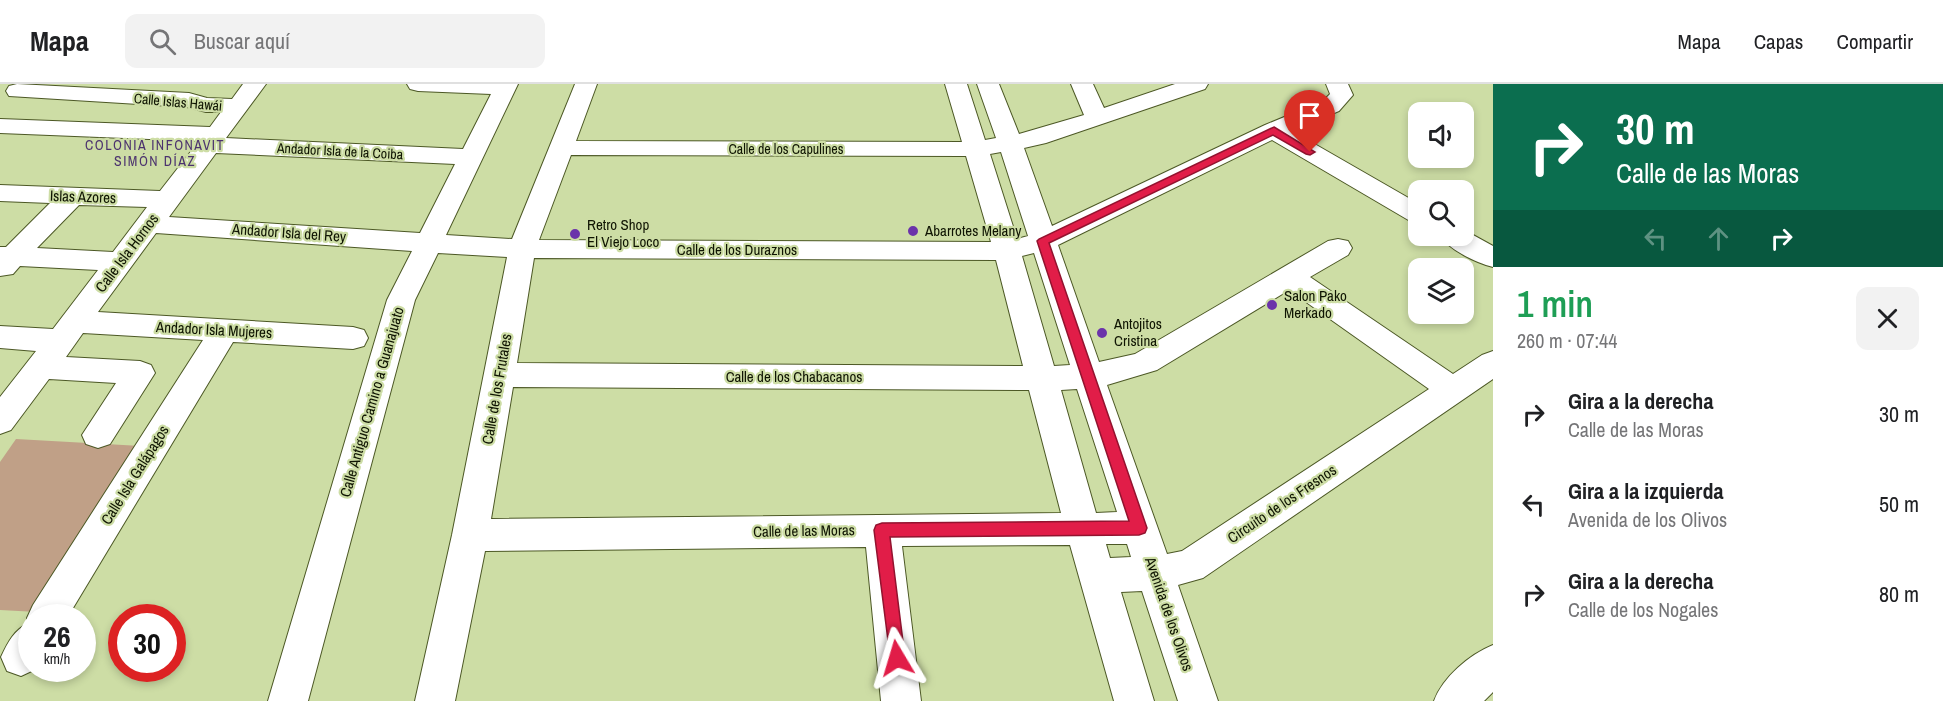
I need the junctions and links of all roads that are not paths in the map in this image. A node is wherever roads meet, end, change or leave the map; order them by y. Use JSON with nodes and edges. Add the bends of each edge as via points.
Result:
{"nodes":[{"id":1,"x":255,"y":84,"type":"edge"},
{"id":2,"x":418,"y":84,"type":"edge"},
{"id":3,"x":586,"y":84,"type":"edge"},
{"id":4,"x":956,"y":84,"type":"edge"},
{"id":5,"x":988,"y":84,"type":"edge"},
{"id":6,"x":1082,"y":84,"type":"edge"},
{"id":7,"x":1196,"y":84,"type":"edge"},
{"id":8,"x":1337,"y":84,"type":"edge"},
{"id":9,"x":506,"y":86,"type":"edge"},
{"id":10,"x":20,"y":88,"type":"edge"},
{"id":11,"x":125,"y":90,"type":"edge"},
{"id":12,"x":206,"y":105,"type":"junction"},
{"id":13,"x":0,"y":106,"type":"edge"},
{"id":14,"x":238,"y":106,"type":"junction"},
{"id":15,"x":1097,"y":118,"type":"junction"},
{"id":16,"x":0,"y":126,"type":"edge"},
{"id":17,"x":1274,"y":130,"type":"junction"},
{"id":18,"x":184,"y":133,"type":"junction"},
{"id":19,"x":213,"y":139,"type":"junction"},
{"id":20,"x":1011,"y":145,"type":"junction"},
{"id":21,"x":561,"y":148,"type":"junction"},
{"id":22,"x":977,"y":149,"type":"junction"},
{"id":23,"x":471,"y":157,"type":"junction"},
{"id":24,"x":0,"y":193,"type":"edge"},
{"id":25,"x":72,"y":196,"type":"junction"},
{"id":26,"x":167,"y":200,"type":"junction"},
{"id":27,"x":1408,"y":209,"type":"edge"},
{"id":28,"x":149,"y":224,"type":"junction"},
{"id":29,"x":1043,"y":241,"type":"junction"},
{"id":30,"x":430,"y":243,"type":"junction"},
{"id":31,"x":1472,"y":246,"type":"edge"},
{"id":32,"x":1338,"y":248,"type":"dead end"},
{"id":33,"x":522,"y":249,"type":"junction"},
{"id":34,"x":1007,"y":251,"type":"junction"},
{"id":35,"x":1493,"y":258,"type":"edge"},
{"id":36,"x":4,"y":261,"type":"edge"},
{"id":37,"x":120,"y":262,"type":"junction"},
{"id":38,"x":1288,"y":276,"type":"junction"},
{"id":39,"x":68,"y":332,"type":"junction"},
{"id":40,"x":225,"y":332,"type":"junction"},
{"id":41,"x":8,"y":338,"type":"edge"},
{"id":42,"x":353,"y":338,"type":"dead end"},
{"id":43,"x":1493,"y":363,"type":"edge"},
{"id":44,"x":41,"y":367,"type":"junction"},
{"id":45,"x":500,"y":375,"type":"junction"},
{"id":46,"x":1089,"y":376,"type":"junction"},
{"id":47,"x":1041,"y":378,"type":"junction"},
{"id":48,"x":1452,"y":389,"type":"junction"},
{"id":49,"x":0,"y":421,"type":"edge"},
{"id":50,"x":98,"y":435,"type":"dead end"},
{"id":51,"x":1083,"y":528,"type":"junction"},
{"id":52,"x":1139,"y":528,"type":"junction"},
{"id":53,"x":882,"y":530,"type":"junction"},
{"id":54,"x":470,"y":535,"type":"junction"},
{"id":55,"x":1156,"y":573,"type":"junction"},
{"id":56,"x":1097,"y":576,"type":"junction"},
{"id":57,"x":55,"y":604,"type":"edge"},
{"id":58,"x":1493,"y":665,"type":"edge"},
{"id":59,"x":288,"y":701,"type":"edge"},
{"id":60,"x":435,"y":701,"type":"edge"},
{"id":61,"x":901,"y":701,"type":"edge"},
{"id":62,"x":1134,"y":701,"type":"edge"},
{"id":63,"x":1198,"y":701,"type":"edge"},
{"id":64,"x":1454,"y":701,"type":"edge"}],
"edges":[{"from":1,"to":14,"type":"street","name":"Calle Isla Hornos"},
{"from":2,"to":9,"type":"street"},
{"from":3,"to":21,"type":"street","name":"Calle de los Frutales"},
{"from":4,"to":22,"type":"street"},
{"from":5,"to":20,"type":"street","name":"Avenida de los Olivos"},
{"from":6,"to":15,"type":"street"},
{"from":7,"to":15,"type":"street","name":"Calle de los Capulines"},
{"from":8,"to":17,"type":"street","name":"Calle de los Duraznos","via":[[1342,95],[1331,106]]},
{"from":9,"to":23,"type":"street","name":"Calle Antiguo Camino a Guanajuato"},
{"from":10,"to":11,"type":"street","name":"Calle Islas Hawái"},
{"from":10,"to":13,"type":"street"},
{"from":11,"to":12,"type":"street","name":"Calle Islas Hawái"},
{"from":12,"to":14,"type":"street","name":"Calle Islas Hawái"},
{"from":12,"to":18,"type":"street"},
{"from":14,"to":19,"type":"street","name":"Calle Isla Hornos"},
{"from":15,"to":20,"type":"street","name":"Calle de los Capulines"},
{"from":16,"to":18,"type":"street","name":"Andador Isla de la Coiba"},
{"from":17,"to":27,"type":"street"},
{"from":17,"to":29,"type":"street","name":"Calle de los Duraznos"},
{"from":18,"to":19,"type":"street","name":"Andador Isla de la Coiba"},
{"from":19,"to":23,"type":"street","name":"Andador Isla de la Coiba"},
{"from":19,"to":26,"type":"street","name":"Calle Isla Hornos"},
{"from":20,"to":22,"type":"street","name":"Calle de los Capulines"},
{"from":20,"to":29,"type":"street","name":"Avenida de los Olivos"},
{"from":21,"to":22,"type":"street","name":"Calle de los Capulines"},
{"from":21,"to":33,"type":"street","name":"Calle de los Frutales"},
{"from":22,"to":34,"type":"street"},
{"from":23,"to":30,"type":"street","name":"Calle Antiguo Camino a Guanajuato"},
{"from":24,"to":25,"type":"street","name":"Islas Azores"},
{"from":25,"to":26,"type":"street","name":"Islas Azores"},
{"from":25,"to":36,"type":"street"},
{"from":26,"to":28,"type":"street","name":"Calle Isla Hornos"},
{"from":28,"to":30,"type":"street","name":"Andador Isla del Rey"},
{"from":28,"to":37,"type":"street","name":"Calle Isla Hornos"},
{"from":29,"to":34,"type":"street","name":"Calle de los Duraznos"},
{"from":29,"to":46,"type":"street","name":"Avenida de los Olivos"},
{"from":30,"to":33,"type":"street","name":"Calle de los Duraznos"},
{"from":30,"to":59,"type":"street","name":"Calle Antiguo Camino a Guanajuato","via":[[402,300],[389,340]]},
{"from":31,"to":35,"type":"street"},
{"from":32,"to":38,"type":"street"},
{"from":33,"to":34,"type":"street","name":"Calle de los Duraznos"},
{"from":33,"to":45,"type":"street","name":"Calle de los Frutales"},
{"from":34,"to":47,"type":"street"},
{"from":36,"to":37,"type":"street"},
{"from":37,"to":39,"type":"street","name":"Calle Isla Hornos"},
{"from":38,"to":46,"type":"street","via":[[1146,363],[1119,373]]},
{"from":38,"to":48,"type":"street"},
{"from":39,"to":40,"type":"street","name":"Andador Isla Mujeres"},
{"from":39,"to":41,"type":"street"},
{"from":39,"to":44,"type":"street","name":"Calle Isla Hornos"},
{"from":40,"to":42,"type":"street","name":"Andador Isla Mujeres"},
{"from":40,"to":57,"type":"street","name":"Calle Isla Galápagos"},
{"from":43,"to":48,"type":"street","name":"Circuito de los Fresnos"},
{"from":44,"to":49,"type":"street","name":"Calle Isla Hornos"},
{"from":44,"to":50,"type":"street","via":[[140,372]]},
{"from":45,"to":47,"type":"street","name":"Calle de los Chabacanos"},
{"from":45,"to":54,"type":"street","name":"Calle de los Frutales"},
{"from":46,"to":47,"type":"street","name":"Calle de los Chabacanos"},
{"from":46,"to":52,"type":"street","name":"Avenida de los Olivos"},
{"from":47,"to":51,"type":"street"},
{"from":48,"to":55,"type":"street","name":"Circuito de los Fresnos","via":[[1190,566]]},
{"from":51,"to":52,"type":"street","name":"Calle de las Moras"},
{"from":51,"to":53,"type":"street","name":"Calle de las Moras"},
{"from":51,"to":56,"type":"street"},
{"from":52,"to":55,"type":"street","name":"Avenida de los Olivos"},
{"from":53,"to":54,"type":"street","name":"Calle de las Moras"},
{"from":53,"to":61,"type":"street"},
{"from":54,"to":60,"type":"street","name":"Calle de los Frutales"},
{"from":55,"to":56,"type":"street","name":"Circuito de los Fresnos"},
{"from":55,"to":63,"type":"street","name":"Avenida de los Olivos"},
{"from":56,"to":62,"type":"street"},
{"from":58,"to":64,"type":"street"}]}
